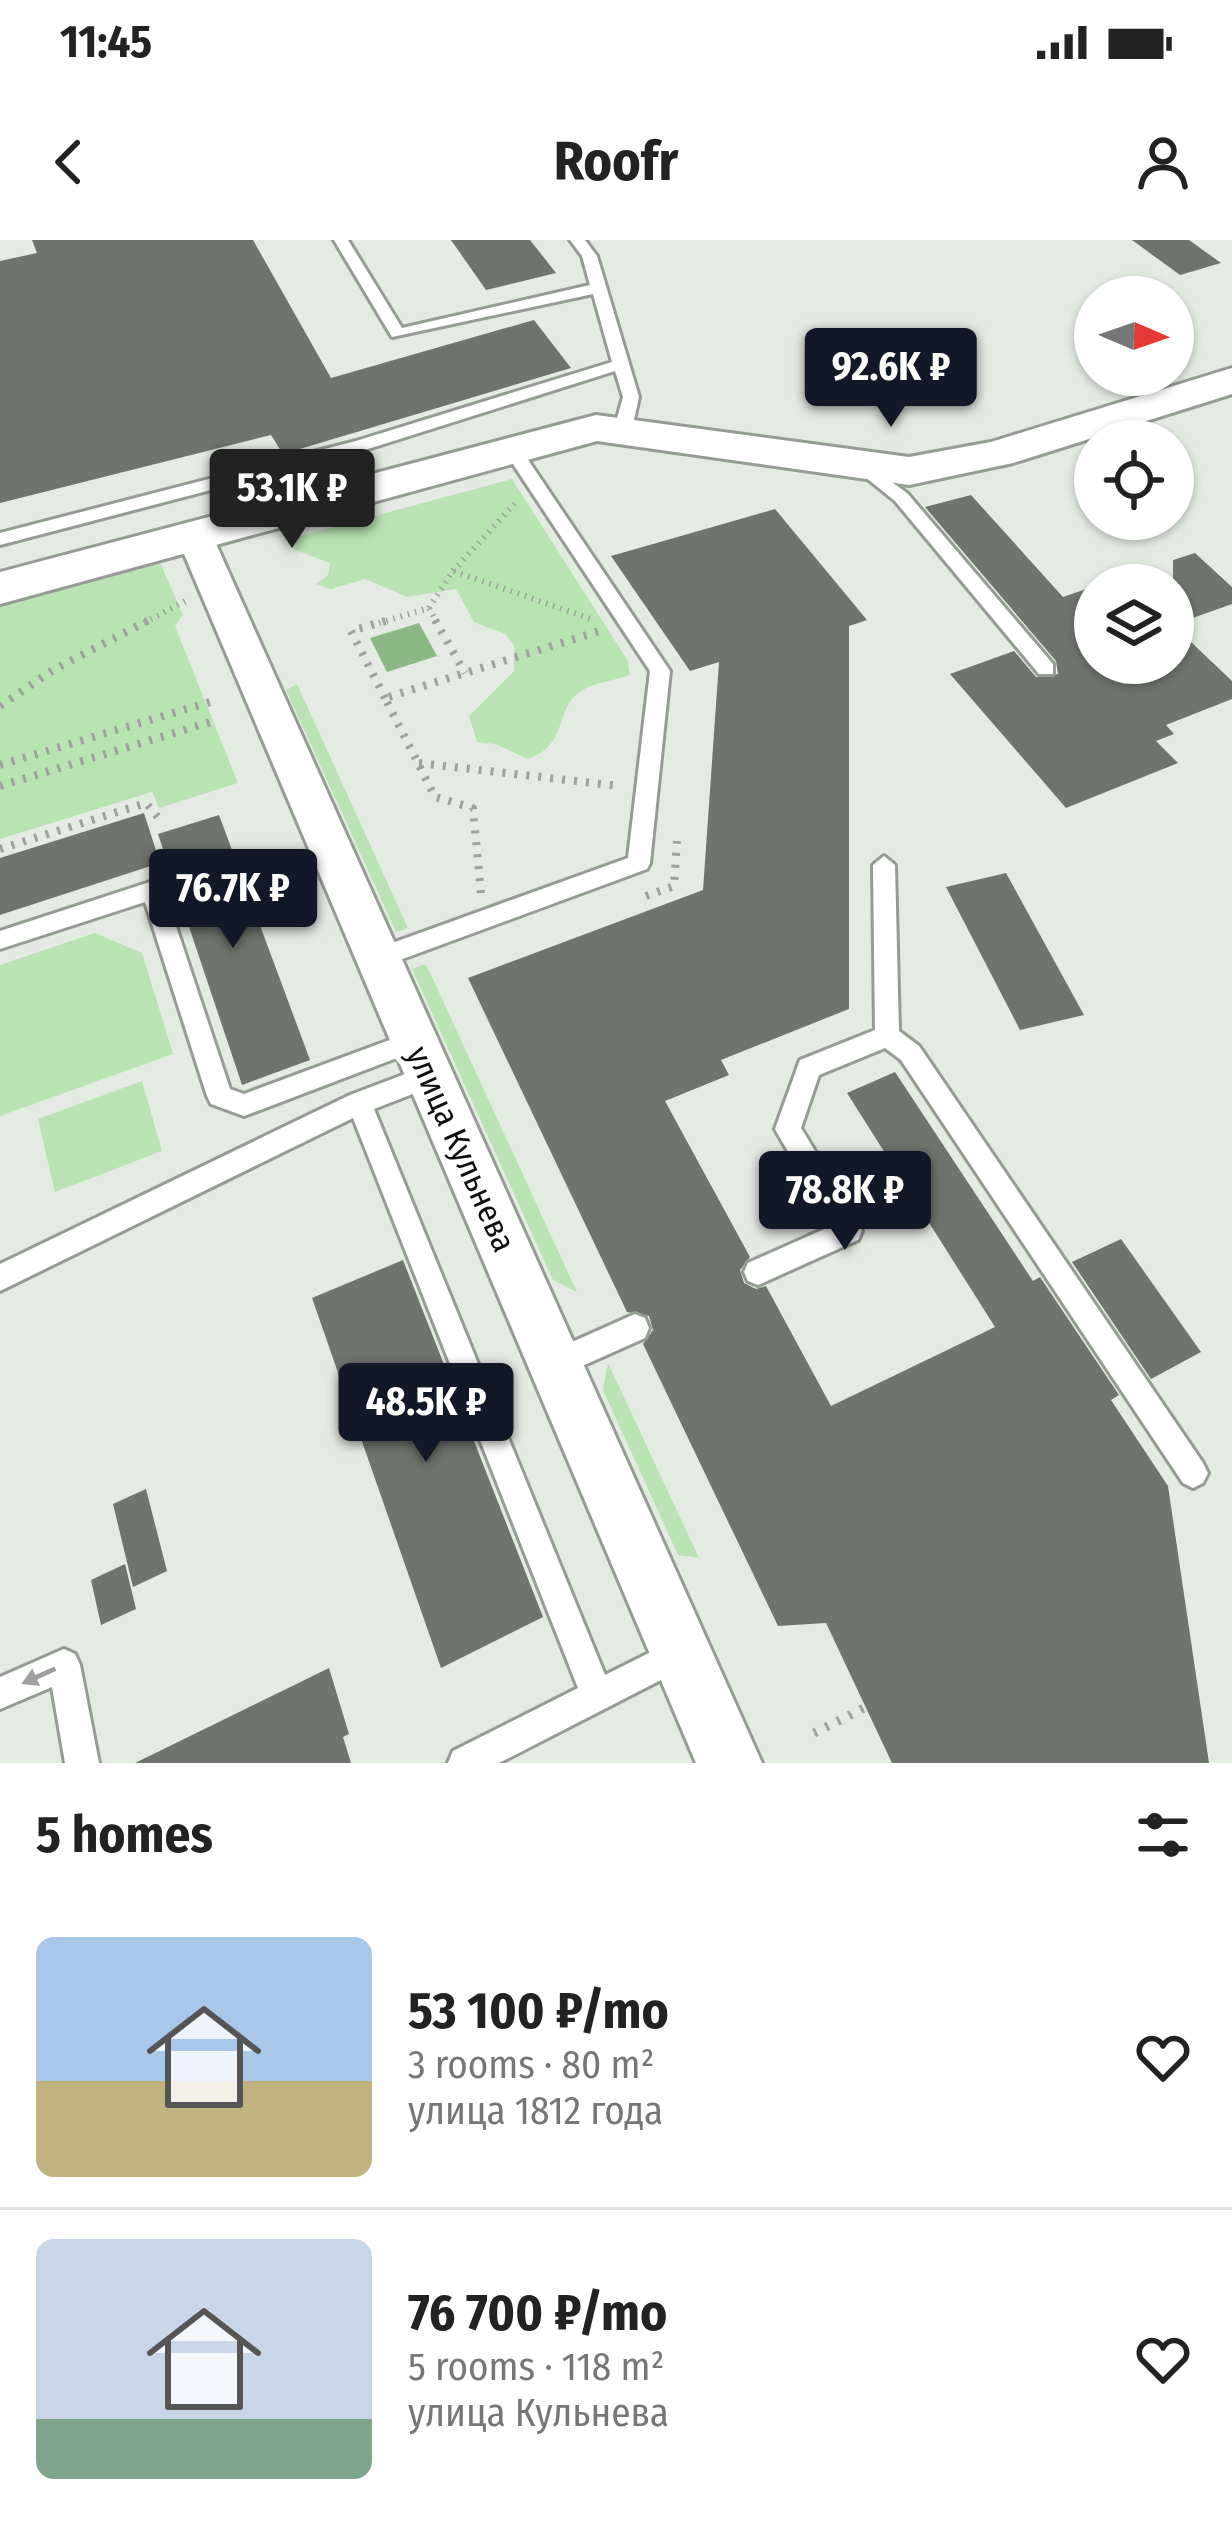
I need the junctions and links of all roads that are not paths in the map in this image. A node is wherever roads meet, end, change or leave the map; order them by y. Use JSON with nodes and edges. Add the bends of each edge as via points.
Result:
{"nodes":[{"id":1,"x":340,"y":240,"type":"edge"},
{"id":2,"x":577,"y":240,"type":"edge"},
{"id":3,"x":599,"y":288,"type":"junction"},
{"id":4,"x":622,"y":364,"type":"junction"},
{"id":5,"x":1232,"y":380,"type":"edge"},
{"id":6,"x":623,"y":429,"type":"junction"},
{"id":7,"x":512,"y":449,"type":"junction"},
{"id":8,"x":865,"y":468,"type":"junction"},
{"id":9,"x":194,"y":536,"type":"junction"},
{"id":10,"x":0,"y":539,"type":"edge"},
{"id":11,"x":0,"y":588,"type":"edge"},
{"id":12,"x":1046,"y":669,"type":"dead end"},
{"id":13,"x":884,"y":865,"type":"dead end"},
{"id":14,"x":0,"y":940,"type":"edge"},
{"id":15,"x":378,"y":958,"type":"junction"},
{"id":16,"x":886,"y":1036,"type":"junction"},
{"id":17,"x":422,"y":1059,"type":"junction"},
{"id":18,"x":359,"y":1103,"type":"junction"},
{"id":19,"x":758,"y":1272,"type":"dead end"},
{"id":20,"x":0,"y":1278,"type":"edge"},
{"id":21,"x":635,"y":1328,"type":"dead end"},
{"id":22,"x":555,"y":1364,"type":"junction"},
{"id":23,"x":1193,"y":1473,"type":"dead end"},
{"id":24,"x":681,"y":1653,"type":"junction"},
{"id":25,"x":0,"y":1694,"type":"edge"},
{"id":26,"x":598,"y":1695,"type":"junction"},
{"id":27,"x":82,"y":1763,"type":"edge"},
{"id":28,"x":465,"y":1763,"type":"edge"},
{"id":29,"x":729,"y":1763,"type":"edge"}],
"edges":[{"from":1,"to":3,"type":"lane","via":[[398,334]]},
{"from":2,"to":3,"type":"lane"},
{"from":3,"to":4,"type":"lane"},
{"from":4,"to":6,"type":"lane","via":[[632,397]]},
{"from":4,"to":10,"type":"lane","via":[[362,445]]},
{"from":5,"to":8,"type":"street","via":[[958,465]]},
{"from":6,"to":7,"type":"street"},
{"from":6,"to":8,"type":"street"},
{"from":7,"to":9,"type":"street"},
{"from":7,"to":15,"type":"lane","via":[[659,670],[639,863]]},
{"from":8,"to":12,"type":"lane","via":[[901,497]]},
{"from":9,"to":11,"type":"street"},
{"from":9,"to":15,"type":"street","name":"улица Кульнева"},
{"from":13,"to":16,"type":"lane"},
{"from":14,"to":17,"type":"lane","via":[[153,890],[220,1096],[244,1105]]},
{"from":15,"to":17,"type":"street","name":"улица Кульнева"},
{"from":16,"to":19,"type":"lane","via":[[809,1068],[788,1129],[849,1231]]},
{"from":16,"to":23,"type":"lane","via":[[910,1053]]},
{"from":17,"to":18,"type":"lane"},
{"from":17,"to":22,"type":"street","name":"улица Кульнева"},
{"from":18,"to":20,"type":"lane"},
{"from":18,"to":26,"type":"lane"},
{"from":21,"to":22,"type":"lane"},
{"from":22,"to":24,"type":"street","name":"улица Кульнева"},
{"from":24,"to":26,"type":"lane"},
{"from":24,"to":29,"type":"street","name":"улица Кульнева"},
{"from":27,"to":25,"type":"lane","one_way":true,"via":[[64,1665]]},
{"from":26,"to":28,"type":"lane"}]}
